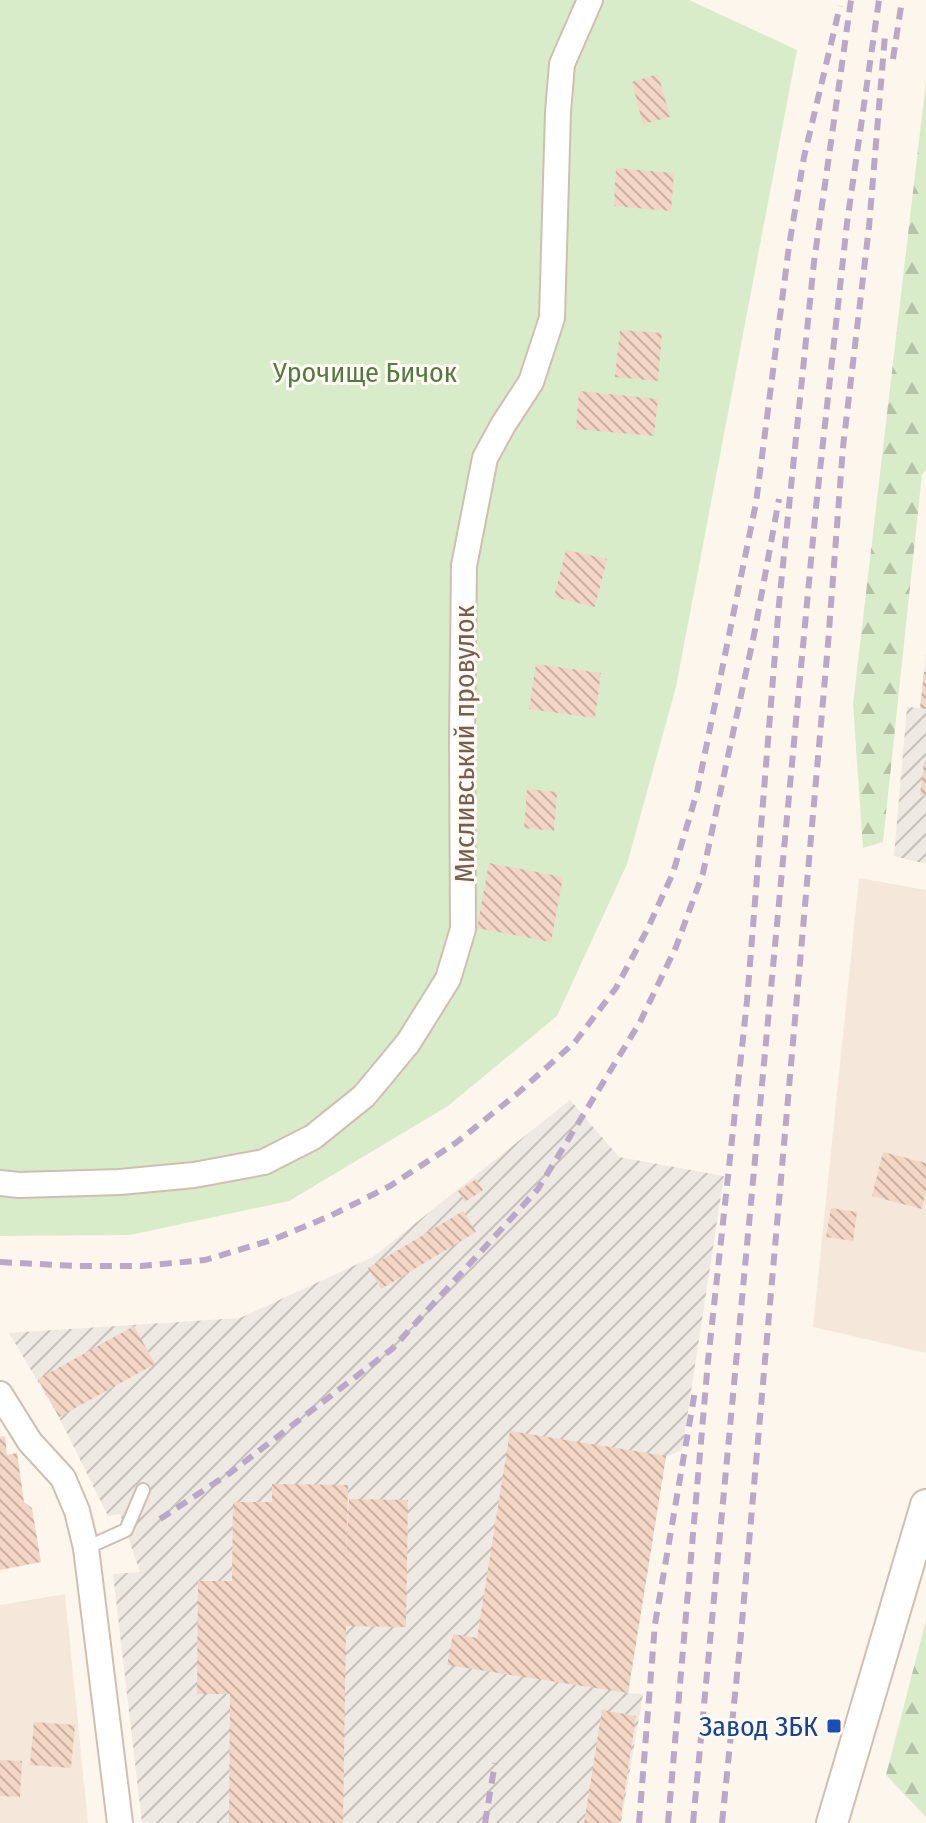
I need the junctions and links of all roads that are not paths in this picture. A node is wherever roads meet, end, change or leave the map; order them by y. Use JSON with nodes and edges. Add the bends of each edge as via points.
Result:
{"nodes":[{"id":1,"x":590,"y":0,"type":"edge"},
{"id":2,"x":0,"y":1183,"type":"edge"},
{"id":3,"x":0,"y":1394,"type":"edge"},
{"id":4,"x":143,"y":1490,"type":"dead end"},
{"id":5,"x":926,"y":1505,"type":"edge"},
{"id":6,"x":86,"y":1548,"type":"junction"},
{"id":7,"x":120,"y":1823,"type":"edge"},
{"id":8,"x":832,"y":1823,"type":"edge"}],
"edges":[{"from":1,"to":2,"type":"street","name":"Мисливський провулок","via":[[562,64],[552,318],[531,382],[485,458],[464,566],[463,929],[448,979],[408,1043],[364,1096],[313,1137],[264,1162],[120,1182]]},
{"from":3,"to":6,"type":"street","via":[[30,1442],[63,1478]]},
{"from":4,"to":6,"type":"lane","via":[[126,1530]]},
{"from":5,"to":8,"type":"street"},
{"from":6,"to":7,"type":"street"}]}
